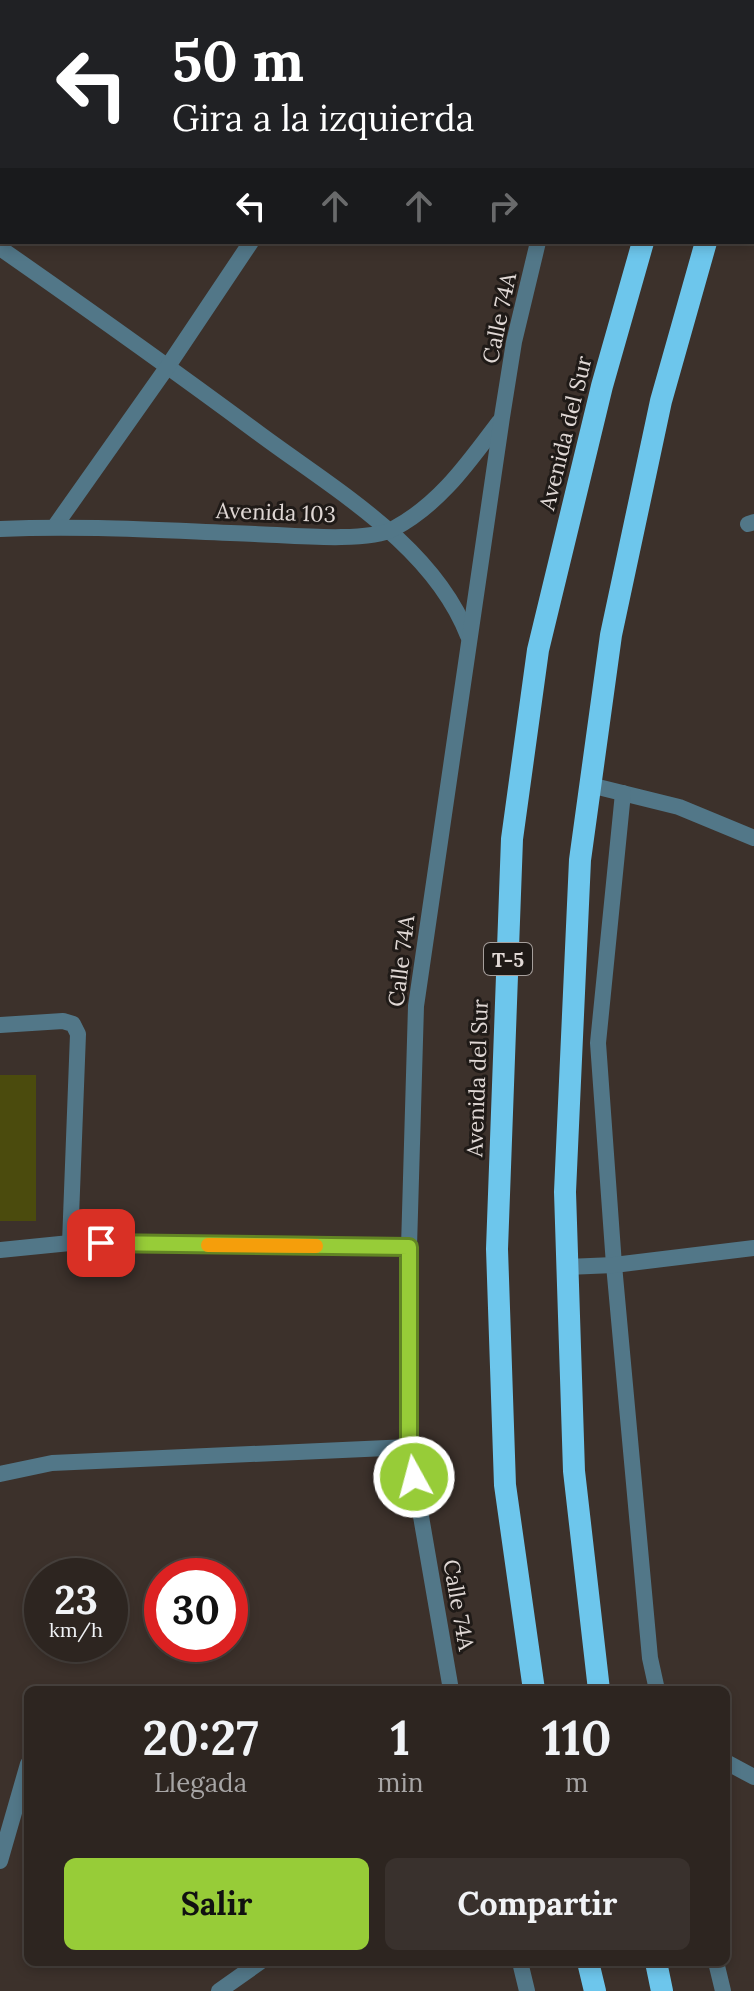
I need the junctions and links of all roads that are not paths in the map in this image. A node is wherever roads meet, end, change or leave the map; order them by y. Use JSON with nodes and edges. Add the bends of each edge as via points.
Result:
{"nodes":[{"id":1,"x":250,"y":244,"type":"edge"},
{"id":2,"x":538,"y":244,"type":"edge"},
{"id":3,"x":642,"y":244,"type":"edge"},
{"id":4,"x":705,"y":244,"type":"edge"},
{"id":5,"x":0,"y":248,"type":"edge"},
{"id":6,"x":168,"y":366,"type":"junction"},
{"id":7,"x":502,"y":417,"type":"junction"},
{"id":8,"x":55,"y":526,"type":"junction"},
{"id":9,"x":0,"y":529,"type":"edge"},
{"id":10,"x":390,"y":531,"type":"junction"},
{"id":11,"x":469,"y":637,"type":"junction"},
{"id":12,"x":590,"y":785,"type":"junction"},
{"id":13,"x":623,"y":793,"type":"junction"},
{"id":14,"x":754,"y":838,"type":"edge"},
{"id":15,"x":0,"y":1025,"type":"edge"},
{"id":16,"x":70,"y":1243,"type":"junction"},
{"id":17,"x":409,"y":1247,"type":"junction"},
{"id":18,"x":754,"y":1248,"type":"edge"},
{"id":19,"x":0,"y":1250,"type":"edge"},
{"id":20,"x":614,"y":1265,"type":"junction"},
{"id":21,"x":567,"y":1267,"type":"junction"},
{"id":22,"x":409,"y":1447,"type":"junction"},
{"id":23,"x":0,"y":1474,"type":"edge"},
{"id":24,"x":450,"y":1686,"type":"edge"},
{"id":25,"x":533,"y":1686,"type":"edge"},
{"id":26,"x":599,"y":1686,"type":"edge"},
{"id":27,"x":656,"y":1686,"type":"edge"},
{"id":28,"x":730,"y":1764,"type":"edge"},
{"id":29,"x":754,"y":1777,"type":"edge"},
{"id":30,"x":24,"y":1778,"type":"edge"},
{"id":31,"x":0,"y":1861,"type":"edge"},
{"id":32,"x":254,"y":1966,"type":"edge"},
{"id":33,"x":521,"y":1966,"type":"edge"},
{"id":34,"x":589,"y":1966,"type":"edge"},
{"id":35,"x":657,"y":1966,"type":"edge"},
{"id":36,"x":717,"y":1966,"type":"edge"},
{"id":37,"x":219,"y":1991,"type":"edge"},
{"id":38,"x":527,"y":1991,"type":"edge"},
{"id":39,"x":595,"y":1991,"type":"edge"},
{"id":40,"x":662,"y":1991,"type":"edge"},
{"id":41,"x":723,"y":1991,"type":"edge"}],
"edges":[{"from":1,"to":6,"type":"street"},
{"from":2,"to":7,"type":"street","name":"Calle 74A"},
{"from":3,"to":25,"type":"highway","name":"Avenida del Sur","number":"T-5","via":[[538,650],[512,839],[497,1249],[505,1485]]},
{"from":4,"to":12,"type":"highway","via":[[661,401],[617,606]]},
{"from":5,"to":6,"type":"street"},
{"from":6,"to":8,"type":"street"},
{"from":6,"to":10,"type":"street"},
{"from":7,"to":10,"type":"street","name":"Avenida 103","via":[[430,505]]},
{"from":7,"to":11,"type":"street","name":"Calle 74A"},
{"from":8,"to":9,"type":"street","name":"Avenida 103"},
{"from":8,"to":10,"type":"street","name":"Avenida 103","via":[[341,537]]},
{"from":10,"to":11,"type":"street","via":[[451,597]]},
{"from":11,"to":17,"type":"street","name":"Calle 74A","via":[[416,1006]]},
{"from":12,"to":13,"type":"street"},
{"from":12,"to":21,"type":"highway","via":[[579,876],[565,1192]]},
{"from":13,"to":14,"type":"street","via":[[679,807]]},
{"from":13,"to":20,"type":"street","via":[[598,1043]]},
{"from":15,"to":16,"type":"street","via":[[63,1021],[73,1024],[78,1034]]},
{"from":16,"to":17,"type":"street"},
{"from":16,"to":19,"type":"street"},
{"from":17,"to":22,"type":"street","name":"Calle 74A"},
{"from":18,"to":20,"type":"street"},
{"from":20,"to":21,"type":"street"},
{"from":20,"to":27,"type":"street"},
{"from":21,"to":26,"type":"highway","via":[[574,1471]]},
{"from":22,"to":23,"type":"street","via":[[52,1463]]},
{"from":22,"to":24,"type":"street","name":"Calle 74A"},
{"from":28,"to":29,"type":"street"},
{"from":30,"to":31,"type":"street"},
{"from":32,"to":37,"type":"street"},
{"from":33,"to":38,"type":"street"},
{"from":34,"to":39,"type":"highway"},
{"from":35,"to":40,"type":"highway"},
{"from":36,"to":41,"type":"street"}]}
